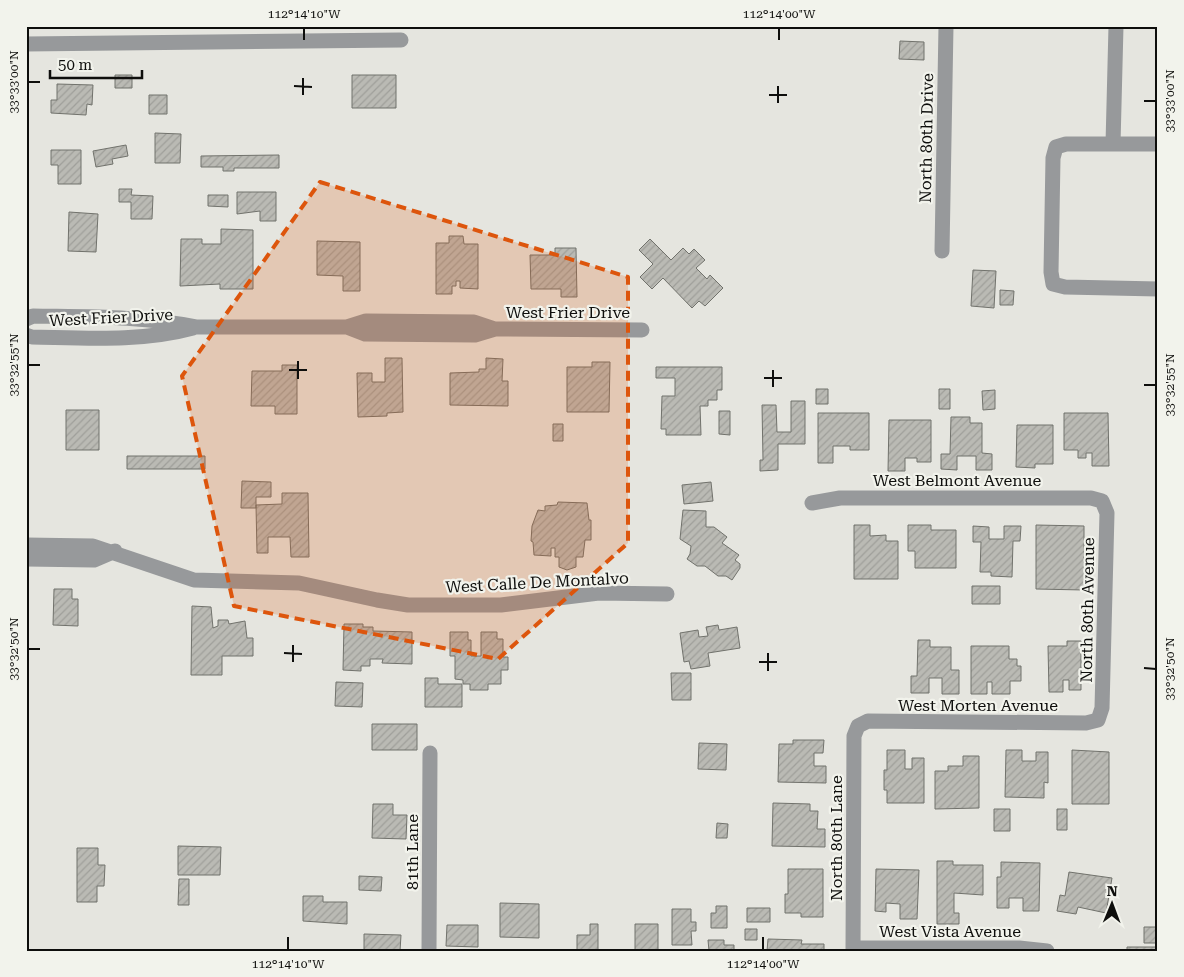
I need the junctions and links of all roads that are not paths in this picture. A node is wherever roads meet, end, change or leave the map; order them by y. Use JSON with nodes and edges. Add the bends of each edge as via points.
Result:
{"nodes":[{"id":1,"x":946,"y":26,"type":"edge"},
{"id":2,"x":1116,"y":26,"type":"edge"},
{"id":3,"x":401,"y":40,"type":"dead end"},
{"id":4,"x":26,"y":44,"type":"edge"},
{"id":5,"x":1113,"y":144,"type":"junction"},
{"id":6,"x":1158,"y":144,"type":"edge"},
{"id":7,"x":942,"y":251,"type":"dead end"},
{"id":8,"x":1158,"y":289,"type":"edge"},
{"id":9,"x":76,"y":316,"type":"junction"},
{"id":10,"x":26,"y":319,"type":"edge"},
{"id":11,"x":197,"y":327,"type":"junction"},
{"id":12,"x":642,"y":330,"type":"dead end"},
{"id":13,"x":26,"y":335,"type":"edge"},
{"id":14,"x":76,"y":338,"type":"junction"},
{"id":15,"x":812,"y":502,"type":"dead end"},
{"id":16,"x":1102,"y":502,"type":"joint"},
{"id":17,"x":26,"y":545,"type":"edge"},
{"id":18,"x":73,"y":552,"type":"junction"},
{"id":19,"x":26,"y":559,"type":"edge"},
{"id":20,"x":667,"y":594,"type":"dead end"},
{"id":21,"x":1098,"y":720,"type":"joint"},
{"id":22,"x":858,"y":726,"type":"joint"},
{"id":23,"x":430,"y":753,"type":"dead end"},
{"id":24,"x":853,"y":949,"type":"edge"},
{"id":25,"x":428,"y":951,"type":"edge"},
{"id":26,"x":1047,"y":951,"type":"edge"}],
"edges":[{"from":1,"to":7,"type":"street","name":"North 80th Drive"},
{"from":2,"to":5,"type":"street"},
{"from":3,"to":4,"type":"street"},
{"from":5,"to":6,"type":"street"},
{"from":5,"to":8,"type":"street","via":[[1056,147],[1052,158],[1053,284]]},
{"from":9,"to":10,"type":"street","name":"West Frier Drive","via":[[33,316]]},
{"from":9,"to":11,"type":"street","name":"West Frier Drive","via":[[173,322]]},
{"from":9,"to":14,"type":"street"},
{"from":11,"to":12,"type":"street","name":"West Frier Drive","via":[[347,327],[366,321],[474,322],[494,329]]},
{"from":11,"to":14,"type":"street","name":"West Frier Drive","via":[[175,333]]},
{"from":13,"to":14,"type":"street","name":"West Frier Drive"},
{"from":15,"to":16,"type":"street","name":"West Belmont Avenue","via":[[840,498],[1091,498]]},
{"from":16,"to":21,"type":"street","name":"North 80th Avenue","via":[[1106,513],[1102,708]]},
{"from":17,"to":18,"type":"street","name":"West Calle De Montalvo"},
{"from":18,"to":19,"type":"street","name":"West Calle De Montalvo"},
{"from":18,"to":20,"type":"street","name":"West Calle De Montalvo","via":[[93,546],[116,551],[194,580],[299,583],[408,605],[501,605],[599,593]]},
{"from":21,"to":22,"type":"street","name":"West Morten Avenue","via":[[1086,723],[868,721]]},
{"from":22,"to":24,"type":"street","name":"North 80th Lane","via":[[854,736]]},
{"from":23,"to":25,"type":"street","name":"81th Lane"},
{"from":24,"to":26,"type":"street","name":"West Vista Avenue","via":[[1019,948]]}]}
